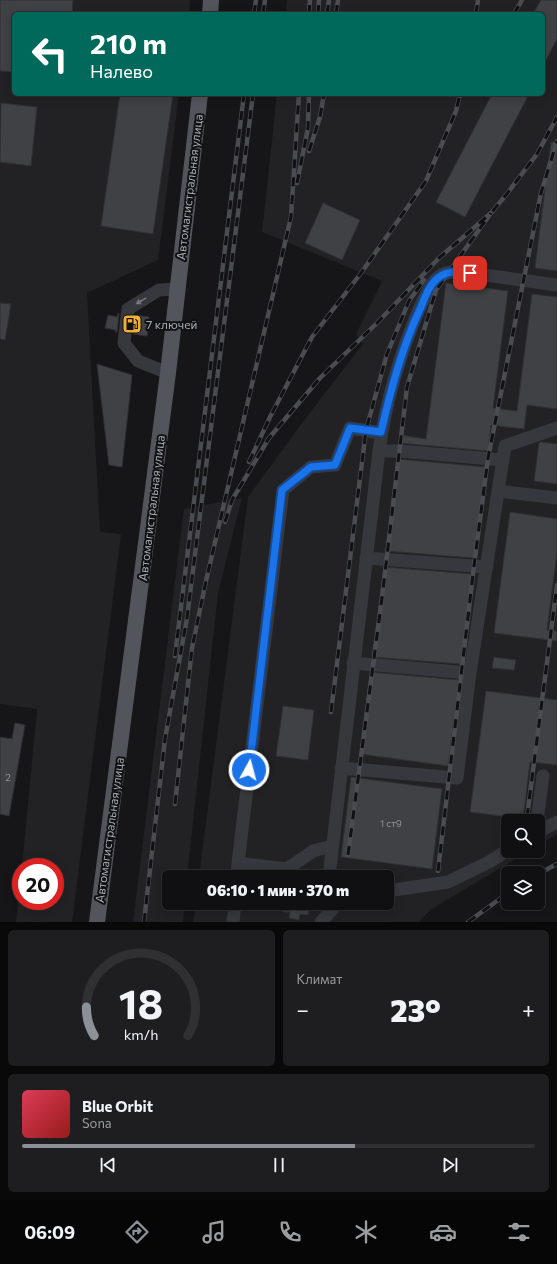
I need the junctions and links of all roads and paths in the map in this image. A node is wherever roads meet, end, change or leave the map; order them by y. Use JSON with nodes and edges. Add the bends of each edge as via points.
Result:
{"nodes":[{"id":1,"x":212,"y":0,"type":"edge"},
{"id":2,"x":210,"y":12,"type":"edge"},
{"id":3,"x":200,"y":96,"type":"edge"},
{"id":4,"x":557,"y":285,"type":"edge"},
{"id":5,"x":177,"y":289,"type":"junction"},
{"id":6,"x":168,"y":373,"type":"junction"},
{"id":7,"x":557,"y":428,"type":"edge"},
{"id":8,"x":381,"y":432,"type":"junction"},
{"id":9,"x":379,"y":450,"type":"junction"},
{"id":10,"x":503,"y":460,"type":"junction"},
{"id":11,"x":498,"y":491,"type":"junction"},
{"id":12,"x":557,"y":498,"type":"edge"},
{"id":13,"x":366,"y":558,"type":"junction"},
{"id":14,"x":487,"y":567,"type":"junction"},
{"id":15,"x":353,"y":663,"type":"junction"},
{"id":16,"x":470,"y":674,"type":"junction"},
{"id":17,"x":341,"y":768,"type":"junction"},
{"id":18,"x":543,"y":776,"type":"dead end"},
{"id":19,"x":538,"y":814,"type":"edge"},
{"id":20,"x":557,"y":822,"type":"edge"},
{"id":21,"x":545,"y":828,"type":"edge"},
{"id":22,"x":332,"y":846,"type":"junction"},
{"id":23,"x":501,"y":854,"type":"edge"},
{"id":24,"x":238,"y":863,"type":"junction"},
{"id":25,"x":238,"y":870,"type":"edge"},
{"id":26,"x":330,"y":870,"type":"edge"},
{"id":27,"x":394,"y":890,"type":"edge"},
{"id":28,"x":234,"y":910,"type":"edge"},
{"id":29,"x":324,"y":910,"type":"edge"},
{"id":30,"x":331,"y":910,"type":"edge"},
{"id":31,"x":322,"y":920,"type":"edge"},
{"id":32,"x":97,"y":922,"type":"edge"},
{"id":33,"x":233,"y":922,"type":"edge"}],
"edges":[{"from":1,"to":2,"type":"main road"},
{"from":3,"to":5,"type":"main road","name":"Автомагистральная улица"},
{"from":4,"to":8,"type":"lane","via":[[456,271],[436,279],[429,288],[403,349]]},
{"from":5,"to":6,"type":"main road","name":"Автомагистральная улица"},
{"from":5,"to":6,"type":"lane","one_way":true,"via":[[159,290],[128,309],[124,343],[138,361]]},
{"from":6,"to":32,"type":"main road","name":"Автомагистральная улица"},
{"from":7,"to":10,"type":"lane","via":[[505,446]]},
{"from":8,"to":9,"type":"lane"},
{"from":8,"to":24,"type":"lane","via":[[350,428],[335,465],[311,467],[282,490]]},
{"from":9,"to":10,"type":"lane"},
{"from":9,"to":13,"type":"lane"},
{"from":10,"to":11,"type":"lane"},
{"from":11,"to":12,"type":"lane"},
{"from":11,"to":14,"type":"lane"},
{"from":13,"to":14,"type":"lane"},
{"from":13,"to":15,"type":"lane"},
{"from":14,"to":16,"type":"lane"},
{"from":15,"to":16,"type":"lane"},
{"from":15,"to":17,"type":"lane"},
{"from":16,"to":17,"type":"lane","via":[[457,778]]},
{"from":17,"to":22,"type":"lane"},
{"from":18,"to":19,"type":"lane"},
{"from":20,"to":21,"type":"lane"},
{"from":22,"to":24,"type":"lane","via":[[313,851],[286,868]]},
{"from":22,"to":26,"type":"lane"},
{"from":23,"to":27,"type":"lane","via":[[448,882]]},
{"from":24,"to":25,"type":"lane"},
{"from":28,"to":33,"type":"lane"},
{"from":29,"to":31,"type":"lane"},
{"from":30,"to":31,"type":"lane"}]}
